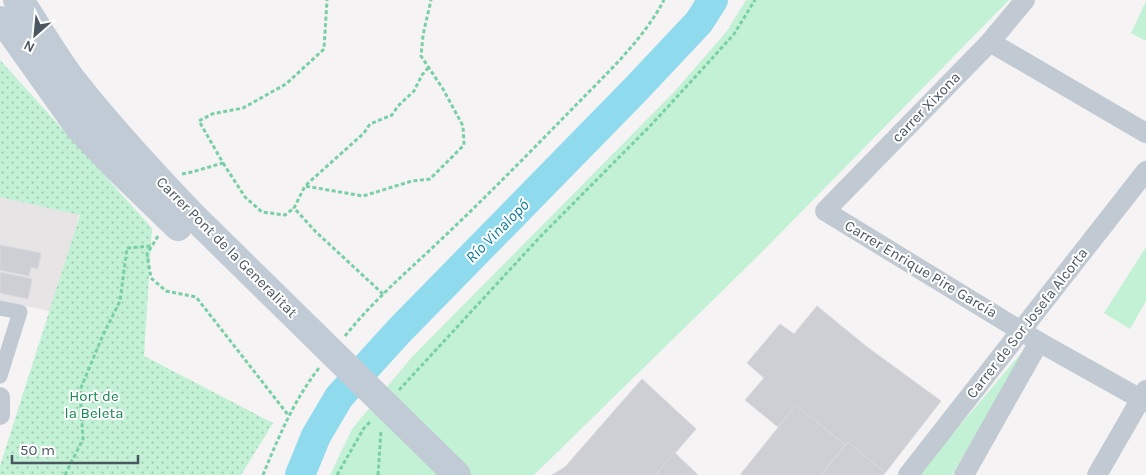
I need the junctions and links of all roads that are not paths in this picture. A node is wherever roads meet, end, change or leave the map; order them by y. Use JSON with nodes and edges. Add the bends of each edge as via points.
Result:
{"nodes":[{"id":1,"x":17,"y":0,"type":"edge"},
{"id":2,"x":1025,"y":0,"type":"edge"},
{"id":3,"x":0,"y":20,"type":"edge"},
{"id":4,"x":990,"y":42,"type":"junction"},
{"id":5,"x":1146,"y":133,"type":"edge"},
{"id":6,"x":1146,"y":172,"type":"edge"},
{"id":7,"x":825,"y":212,"type":"joint"},
{"id":8,"x":187,"y":222,"type":"junction"},
{"id":9,"x":0,"y":308,"type":"edge"},
{"id":10,"x":1022,"y":330,"type":"junction"},
{"id":11,"x":1039,"y":342,"type":"junction"},
{"id":12,"x":0,"y":376,"type":"edge"},
{"id":13,"x":0,"y":397,"type":"edge"},
{"id":14,"x":1144,"y":397,"type":"edge"},
{"id":15,"x":0,"y":415,"type":"edge"},
{"id":16,"x":430,"y":475,"type":"edge"},
{"id":17,"x":457,"y":475,"type":"edge"},
{"id":18,"x":908,"y":475,"type":"edge"},
{"id":19,"x":964,"y":475,"type":"edge"},
{"id":20,"x":1096,"y":475,"type":"edge"}],
"edges":[{"from":1,"to":8,"type":"main road","name":"Carrer Pont de la Generalitat","via":[[70,77]]},
{"from":2,"to":4,"type":"street","name":"carrer Xixona"},
{"from":3,"to":8,"type":"main road","name":"Carrer Pont de la Generalitat","via":[[79,128],[114,165]]},
{"from":4,"to":5,"type":"street"},
{"from":4,"to":7,"type":"street","name":"carrer Xixona"},
{"from":6,"to":10,"type":"street","name":"Carrer de Sor Josefa Alcorta"},
{"from":7,"to":10,"type":"street","name":"Carrer Enrique Pire García"},
{"from":8,"to":16,"type":"main road","name":"Carrer Pont de la Generalitat","via":[[325,370]]},
{"from":8,"to":17,"type":"main road","name":"Carrer Pont de la Generalitat"},
{"from":9,"to":12,"type":"street","via":[[20,312]]},
{"from":10,"to":11,"type":"street","name":"Carrer Enrique Pire García"},
{"from":10,"to":18,"type":"street","name":"Carrer de Sor Josefa Alcorta"},
{"from":11,"to":14,"type":"street","name":"Carrer Enrique Pire García"},
{"from":11,"to":19,"type":"street"},
{"from":13,"to":15,"type":"street"},
{"from":14,"to":20,"type":"street"}]}
